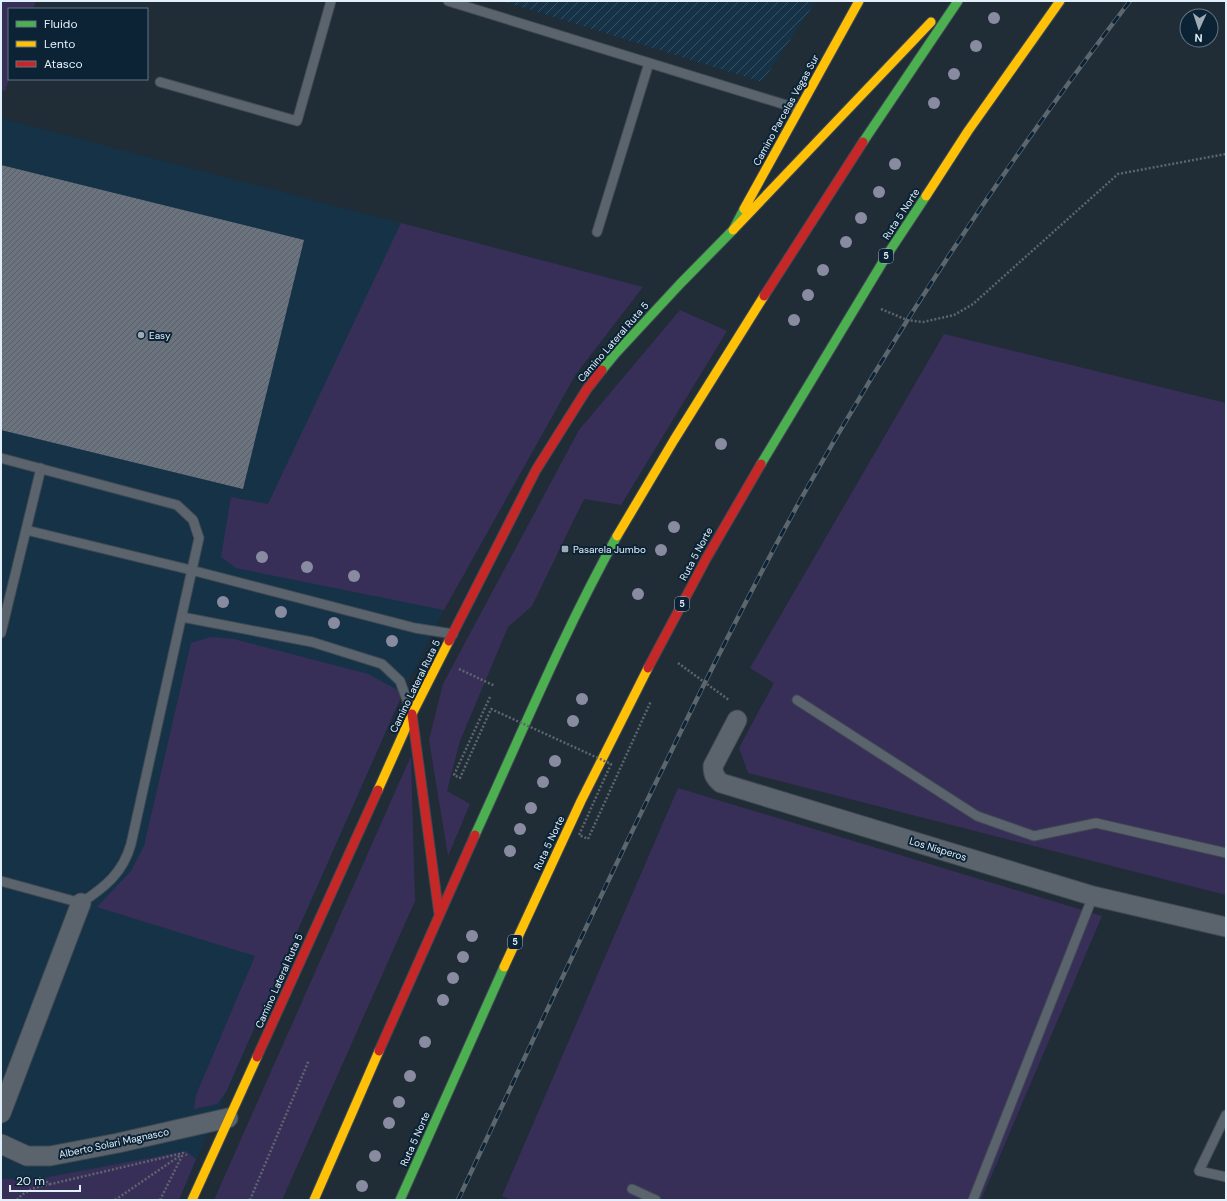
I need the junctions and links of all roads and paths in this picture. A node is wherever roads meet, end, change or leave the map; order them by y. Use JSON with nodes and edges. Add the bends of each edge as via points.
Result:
{"nodes":[{"id":1,"x":331,"y":1,"type":"edge"},
{"id":2,"x":448,"y":1,"type":"edge"},
{"id":3,"x":859,"y":1,"type":"edge"},
{"id":4,"x":951,"y":1,"type":"edge"},
{"id":5,"x":958,"y":1,"type":"edge"},
{"id":6,"x":1060,"y":1,"type":"edge"},
{"id":7,"x":649,"y":63,"type":"junction"},
{"id":8,"x":160,"y":82,"type":"dead end"},
{"id":9,"x":799,"y":109,"type":"junction"},
{"id":10,"x":1226,"y":154,"type":"edge"},
{"id":11,"x":733,"y":230,"type":"junction"},
{"id":12,"x":596,"y":232,"type":"dead end"},
{"id":13,"x":878,"y":308,"type":"dead end"},
{"id":14,"x":1,"y":458,"type":"edge"},
{"id":15,"x":41,"y":468,"type":"junction"},
{"id":16,"x":26,"y":530,"type":"junction"},
{"id":17,"x":192,"y":570,"type":"junction"},
{"id":18,"x":182,"y":617,"type":"junction"},
{"id":19,"x":1,"y":633,"type":"edge"},
{"id":20,"x":453,"y":634,"type":"junction"},
{"id":21,"x":439,"y":660,"type":"junction"},
{"id":22,"x":676,"y":662,"type":"dead end"},
{"id":23,"x":495,"y":686,"type":"dead end"},
{"id":24,"x":490,"y":697,"type":"dead end"},
{"id":25,"x":797,"y":700,"type":"dead end"},
{"id":26,"x":651,"y":701,"type":"dead end"},
{"id":27,"x":412,"y":714,"type":"junction"},
{"id":28,"x":737,"y":720,"type":"joint"},
{"id":29,"x":1226,"y":853,"type":"edge"},
{"id":30,"x":1,"y":881,"type":"edge"},
{"id":31,"x":1093,"y":896,"type":"junction"},
{"id":32,"x":81,"y":902,"type":"junction"},
{"id":33,"x":439,"y":914,"type":"junction"},
{"id":34,"x":1226,"y":927,"type":"edge"},
{"id":35,"x":310,"y":1060,"type":"dead end"},
{"id":36,"x":1,"y":1113,"type":"edge"},
{"id":37,"x":1226,"y":1115,"type":"edge"},
{"id":38,"x":228,"y":1118,"type":"junction"},
{"id":39,"x":1,"y":1144,"type":"edge"},
{"id":40,"x":1226,"y":1177,"type":"edge"},
{"id":41,"x":51,"y":1184,"type":"dead end"},
{"id":42,"x":632,"y":1189,"type":"dead end"},
{"id":43,"x":17,"y":1200,"type":"edge"},
{"id":44,"x":115,"y":1200,"type":"edge"},
{"id":45,"x":160,"y":1200,"type":"edge"},
{"id":46,"x":192,"y":1200,"type":"edge"},
{"id":47,"x":250,"y":1200,"type":"edge"},
{"id":48,"x":314,"y":1200,"type":"edge"},
{"id":49,"x":400,"y":1200,"type":"edge"},
{"id":50,"x":656,"y":1200,"type":"edge"},
{"id":51,"x":973,"y":1200,"type":"edge"}],
"edges":[{"from":1,"to":8,"type":"lane","via":[[297,121]]},
{"from":2,"to":7,"type":"lane"},
{"from":3,"to":9,"type":"main road","name":"Camino Parcelas Vegas Sur"},
{"from":4,"to":11,"type":"main road"},
{"from":5,"to":33,"type":"main road","via":[[843,172],[636,502],[565,636]]},
{"from":6,"to":49,"type":"main road","name":"Ruta 5 Norte","number":"5","via":[[968,130],[887,255],[706,559],[574,814]]},
{"from":7,"to":9,"type":"lane"},
{"from":7,"to":12,"type":"lane"},
{"from":9,"to":11,"type":"main road","name":"Camino Parcelas Vegas Sur"},
{"from":10,"to":13,"type":"path","via":[[1118,174],[973,304],[954,315],[923,322],[908,320]]},
{"from":11,"to":20,"type":"main road","name":"Camino Lateral Ruta 5","via":[[616,353],[587,390],[536,470]]},
{"from":14,"to":15,"type":"lane"},
{"from":15,"to":16,"type":"lane"},
{"from":15,"to":17,"type":"lane","via":[[177,505],[193,520],[199,538]]},
{"from":16,"to":17,"type":"lane"},
{"from":16,"to":19,"type":"lane"},
{"from":17,"to":18,"type":"lane"},
{"from":17,"to":20,"type":"lane","via":[[415,628]]},
{"from":18,"to":27,"type":"lane","via":[[312,642],[382,664],[400,681]]},
{"from":18,"to":32,"type":"lane","via":[[129,852],[115,877]]},
{"from":20,"to":21,"type":"main road","name":"Camino Lateral Ruta 5"},
{"from":21,"to":23,"type":"path"},
{"from":21,"to":27,"type":"main road","name":"Camino Lateral Ruta 5"},
{"from":22,"to":28,"type":"path","via":[[731,701]]},
{"from":24,"to":26,"type":"path","bridge":true,"via":[[454,775],[460,778],[491,709],[611,764],[579,835],[588,839]]},
{"from":25,"to":29,"type":"lane","via":[[977,816],[1034,836],[1096,823]]},
{"from":27,"to":33,"type":"main road"},
{"from":27,"to":38,"type":"main road","name":"Camino Lateral Ruta 5"},
{"from":28,"to":31,"type":"street","name":"Los Nísperos","via":[[713,766],[713,773],[721,783]]},
{"from":30,"to":32,"type":"lane"},
{"from":31,"to":34,"type":"street","name":"Los Nísperos"},
{"from":31,"to":51,"type":"lane"},
{"from":32,"to":36,"type":"street"},
{"from":33,"to":48,"type":"main road"},
{"from":35,"to":47,"type":"path"},
{"from":37,"to":40,"type":"lane","via":[[1199,1171]]},
{"from":38,"to":39,"type":"street","name":"Alberto Solari Magnasco","via":[[50,1156],[27,1156]]},
{"from":38,"to":46,"type":"main road","name":"Camino Lateral Ruta 5"},
{"from":41,"to":43,"type":"path","via":[[29,1189]]},
{"from":42,"to":50,"type":"lane"},
{"from":44,"to":45,"type":"path","via":[[183,1153]]}]}
